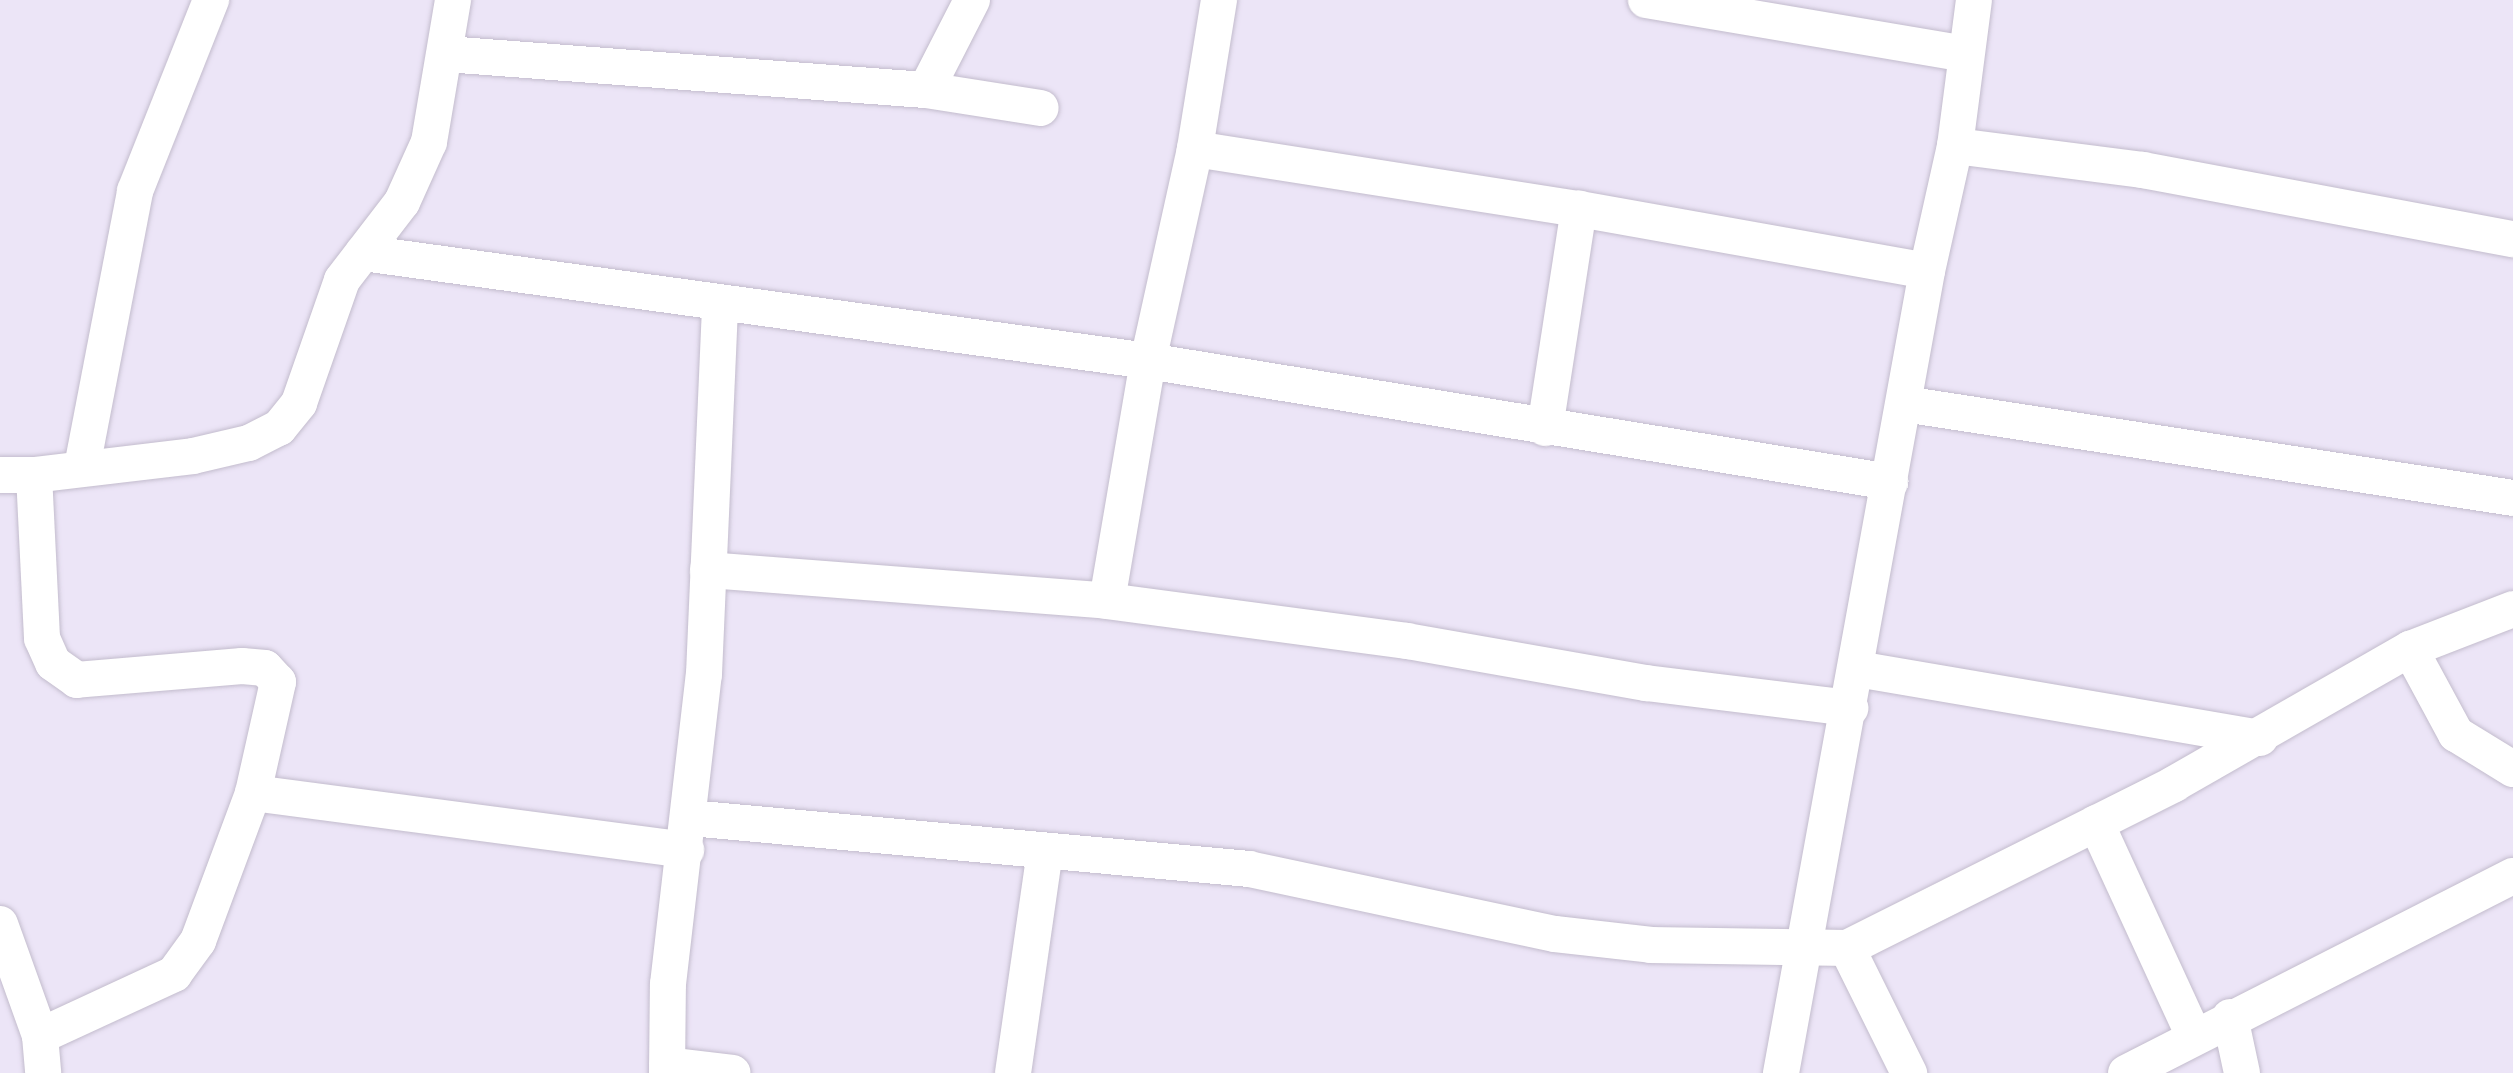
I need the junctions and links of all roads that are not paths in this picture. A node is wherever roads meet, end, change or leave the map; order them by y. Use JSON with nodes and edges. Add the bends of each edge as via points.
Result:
{"nodes":[{"id":1,"x":211,"y":0,"type":"edge"},
{"id":2,"x":453,"y":0,"type":"edge"},
{"id":3,"x":972,"y":0,"type":"edge"},
{"id":4,"x":1219,"y":0,"type":"edge"},
{"id":5,"x":1646,"y":0,"type":"edge"},
{"id":6,"x":1974,"y":0,"type":"edge"},
{"id":7,"x":446,"y":54,"type":"junction"},
{"id":8,"x":1964,"y":54,"type":"junction"},
{"id":9,"x":926,"y":90,"type":"junction"},
{"id":10,"x":1041,"y":108,"type":"dead end"},
{"id":11,"x":1955,"y":146,"type":"junction"},
{"id":12,"x":1195,"y":149,"type":"junction"},
{"id":13,"x":1579,"y":209,"type":"junction"},
{"id":14,"x":2513,"y":239,"type":"edge"},
{"id":15,"x":363,"y":253,"type":"junction"},
{"id":16,"x":1927,"y":271,"type":"junction"},
{"id":17,"x":720,"y":303,"type":"junction"},
{"id":18,"x":1148,"y":361,"type":"junction"},
{"id":19,"x":1904,"y":404,"type":"junction"},
{"id":20,"x":1545,"y":428,"type":"junction"},
{"id":21,"x":82,"y":467,"type":"junction"},
{"id":22,"x":17,"y":475,"type":"edge"},
{"id":23,"x":1890,"y":482,"type":"junction"},
{"id":24,"x":2513,"y":498,"type":"edge"},
{"id":25,"x":708,"y":570,"type":"junction"},
{"id":26,"x":1107,"y":601,"type":"junction"},
{"id":27,"x":2513,"y":609,"type":"edge"},
{"id":28,"x":2410,"y":649,"type":"junction"},
{"id":29,"x":1857,"y":669,"type":"junction"},
{"id":30,"x":1850,"y":708,"type":"junction"},
{"id":31,"x":2260,"y":738,"type":"junction"},
{"id":32,"x":2513,"y":769,"type":"edge"},
{"id":33,"x":253,"y":793,"type":"junction"},
{"id":34,"x":2096,"y":823,"type":"junction"},
{"id":35,"x":688,"y":834,"type":"junction"},
{"id":36,"x":1045,"y":851,"type":"junction"},
{"id":37,"x":2513,"y":876,"type":"edge"},
{"id":38,"x":0,"y":924,"type":"edge"},
{"id":39,"x":1807,"y":948,"type":"junction"},
{"id":40,"x":1847,"y":948,"type":"junction"},
{"id":41,"x":2230,"y":1017,"type":"junction"},
{"id":42,"x":40,"y":1036,"type":"junction"},
{"id":43,"x":2194,"y":1036,"type":"junction"},
{"id":44,"x":667,"y":1069,"type":"edge"},
{"id":45,"x":43,"y":1073,"type":"edge"},
{"id":46,"x":733,"y":1073,"type":"edge"},
{"id":47,"x":1013,"y":1073,"type":"edge"},
{"id":48,"x":1781,"y":1073,"type":"edge"},
{"id":49,"x":1909,"y":1073,"type":"edge"},
{"id":50,"x":2126,"y":1073,"type":"edge"},
{"id":51,"x":2242,"y":1073,"type":"edge"}],
"edges":[{"from":1,"to":21,"type":"street","via":[[135,191]]},
{"from":2,"to":7,"type":"street"},
{"from":3,"to":9,"type":"street"},
{"from":4,"to":12,"type":"street"},
{"from":5,"to":8,"type":"street"},
{"from":6,"to":8,"type":"street"},
{"from":7,"to":9,"type":"street"},
{"from":7,"to":15,"type":"street","via":[[429,142],[402,202]]},
{"from":8,"to":11,"type":"street"},
{"from":9,"to":10,"type":"street"},
{"from":11,"to":14,"type":"street","via":[[2143,170]]},
{"from":11,"to":16,"type":"street"},
{"from":12,"to":13,"type":"street"},
{"from":12,"to":18,"type":"street"},
{"from":13,"to":16,"type":"street"},
{"from":13,"to":20,"type":"street"},
{"from":15,"to":17,"type":"street"},
{"from":15,"to":21,"type":"street","via":[[327,312],[299,403],[279,428],[249,443],[193,456]]},
{"from":16,"to":19,"type":"street"},
{"from":17,"to":18,"type":"street"},
{"from":17,"to":25,"type":"street"},
{"from":18,"to":20,"type":"street"},
{"from":18,"to":26,"type":"street"},
{"from":19,"to":23,"type":"street"},
{"from":19,"to":24,"type":"street"},
{"from":20,"to":23,"type":"street"},
{"from":21,"to":22,"type":"street"},
{"from":22,"to":33,"type":"street","via":[[42,638],[53,663],[77,680],[265,668],[278,682]]},
{"from":23,"to":29,"type":"street"},
{"from":25,"to":26,"type":"street"},
{"from":25,"to":35,"type":"street"},
{"from":26,"to":30,"type":"street","via":[[1407,641],[1646,683]]},
{"from":27,"to":28,"type":"street"},
{"from":28,"to":31,"type":"street"},
{"from":28,"to":32,"type":"street","via":[[2456,734]]},
{"from":29,"to":30,"type":"street"},
{"from":29,"to":31,"type":"street"},
{"from":30,"to":39,"type":"street"},
{"from":31,"to":34,"type":"street"},
{"from":33,"to":35,"type":"street"},
{"from":33,"to":42,"type":"street","via":[[198,941],[174,974]]},
{"from":34,"to":40,"type":"street"},
{"from":34,"to":43,"type":"street"},
{"from":35,"to":36,"type":"street"},
{"from":35,"to":44,"type":"street","via":[[668,984]]},
{"from":36,"to":39,"type":"street","via":[[1249,869],[1555,934],[1716,949]]},
{"from":36,"to":47,"type":"street"},
{"from":37,"to":41,"type":"street"},
{"from":38,"to":42,"type":"street"},
{"from":39,"to":40,"type":"street"},
{"from":39,"to":48,"type":"street"},
{"from":40,"to":49,"type":"street"},
{"from":41,"to":43,"type":"street"},
{"from":41,"to":51,"type":"street"},
{"from":42,"to":45,"type":"street"},
{"from":43,"to":50,"type":"street"},
{"from":44,"to":46,"type":"street"}]}
